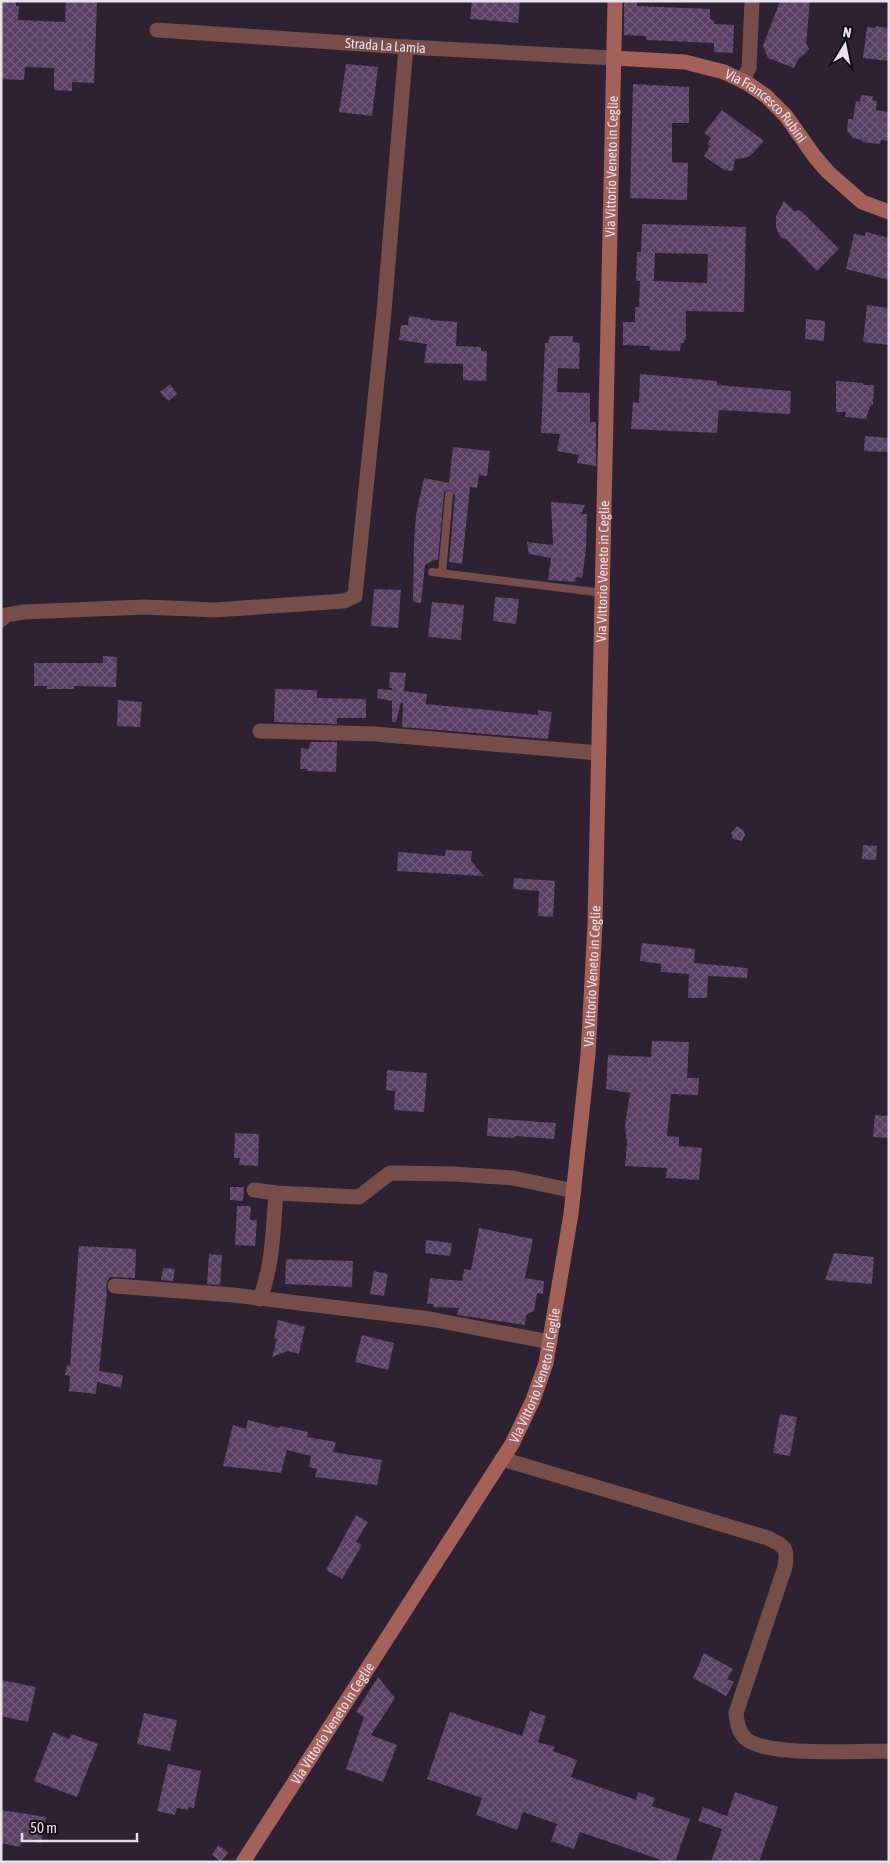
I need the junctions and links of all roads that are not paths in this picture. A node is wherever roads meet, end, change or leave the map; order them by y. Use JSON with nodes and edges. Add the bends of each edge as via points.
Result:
{"nodes":[{"id":1,"x":615,"y":1,"type":"edge"},
{"id":2,"x":752,"y":1,"type":"edge"},
{"id":3,"x":157,"y":30,"type":"dead end"},
{"id":4,"x":406,"y":47,"type":"junction"},
{"id":5,"x":614,"y":58,"type":"junction"},
{"id":6,"x":742,"y":81,"type":"junction"},
{"id":7,"x":889,"y":212,"type":"edge"},
{"id":8,"x":449,"y":496,"type":"dead end"},
{"id":9,"x":432,"y":572,"type":"dead end"},
{"id":10,"x":442,"y":572,"type":"junction"},
{"id":11,"x":603,"y":593,"type":"junction"},
{"id":12,"x":1,"y":620,"type":"edge"},
{"id":13,"x":260,"y":731,"type":"dead end"},
{"id":14,"x":599,"y":754,"type":"junction"},
{"id":15,"x":254,"y":1190,"type":"dead end"},
{"id":16,"x":574,"y":1191,"type":"junction"},
{"id":17,"x":276,"y":1193,"type":"junction"},
{"id":18,"x":115,"y":1286,"type":"dead end"},
{"id":19,"x":260,"y":1299,"type":"junction"},
{"id":20,"x":550,"y":1342,"type":"junction"},
{"id":21,"x":502,"y":1459,"type":"junction"},
{"id":22,"x":889,"y":1751,"type":"edge"},
{"id":23,"x":243,"y":1862,"type":"edge"}],
"edges":[{"from":1,"to":5,"type":"main road","name":"Via Vittorio Veneto in Ceglie"},
{"from":2,"to":6,"type":"street","via":[[749,68]]},
{"from":3,"to":4,"type":"street","name":"Strada La Lamia"},
{"from":4,"to":5,"type":"street","name":"Strada La Lamia"},
{"from":4,"to":12,"type":"street","via":[[384,312],[355,596],[344,601],[215,610],[146,607],[23,612]]},
{"from":5,"to":6,"type":"main road","name":"Via Francesco Rubini","via":[[685,62],[706,66]]},
{"from":5,"to":11,"type":"main road","name":"Via Vittorio Veneto in Ceglie"},
{"from":6,"to":7,"type":"main road","name":"Via Francesco Rubini","via":[[766,96],[786,116],[828,172],[862,202]]},
{"from":8,"to":10,"type":"lane"},
{"from":9,"to":10,"type":"lane"},
{"from":10,"to":11,"type":"lane"},
{"from":11,"to":14,"type":"main road","name":"Via Vittorio Veneto in Ceglie"},
{"from":13,"to":14,"type":"street","via":[[375,734]]},
{"from":14,"to":16,"type":"main road","name":"Via Vittorio Veneto in Ceglie","via":[[588,1055]]},
{"from":15,"to":17,"type":"street"},
{"from":16,"to":17,"type":"street","via":[[512,1178],[390,1173],[358,1197]]},
{"from":16,"to":20,"type":"main road","name":"Via Vittorio Veneto in Ceglie"},
{"from":17,"to":19,"type":"street","via":[[271,1260]]},
{"from":18,"to":19,"type":"street"},
{"from":19,"to":20,"type":"street","via":[[430,1319]]},
{"from":20,"to":21,"type":"main road","name":"Via Vittorio Veneto in Ceglie","via":[[533,1400]]},
{"from":21,"to":22,"type":"street","via":[[768,1538],[784,1546],[786,1567],[736,1713],[739,1730],[756,1745],[786,1750]]},
{"from":21,"to":23,"type":"main road","name":"Via Vittorio Veneto in Ceglie"}]}
